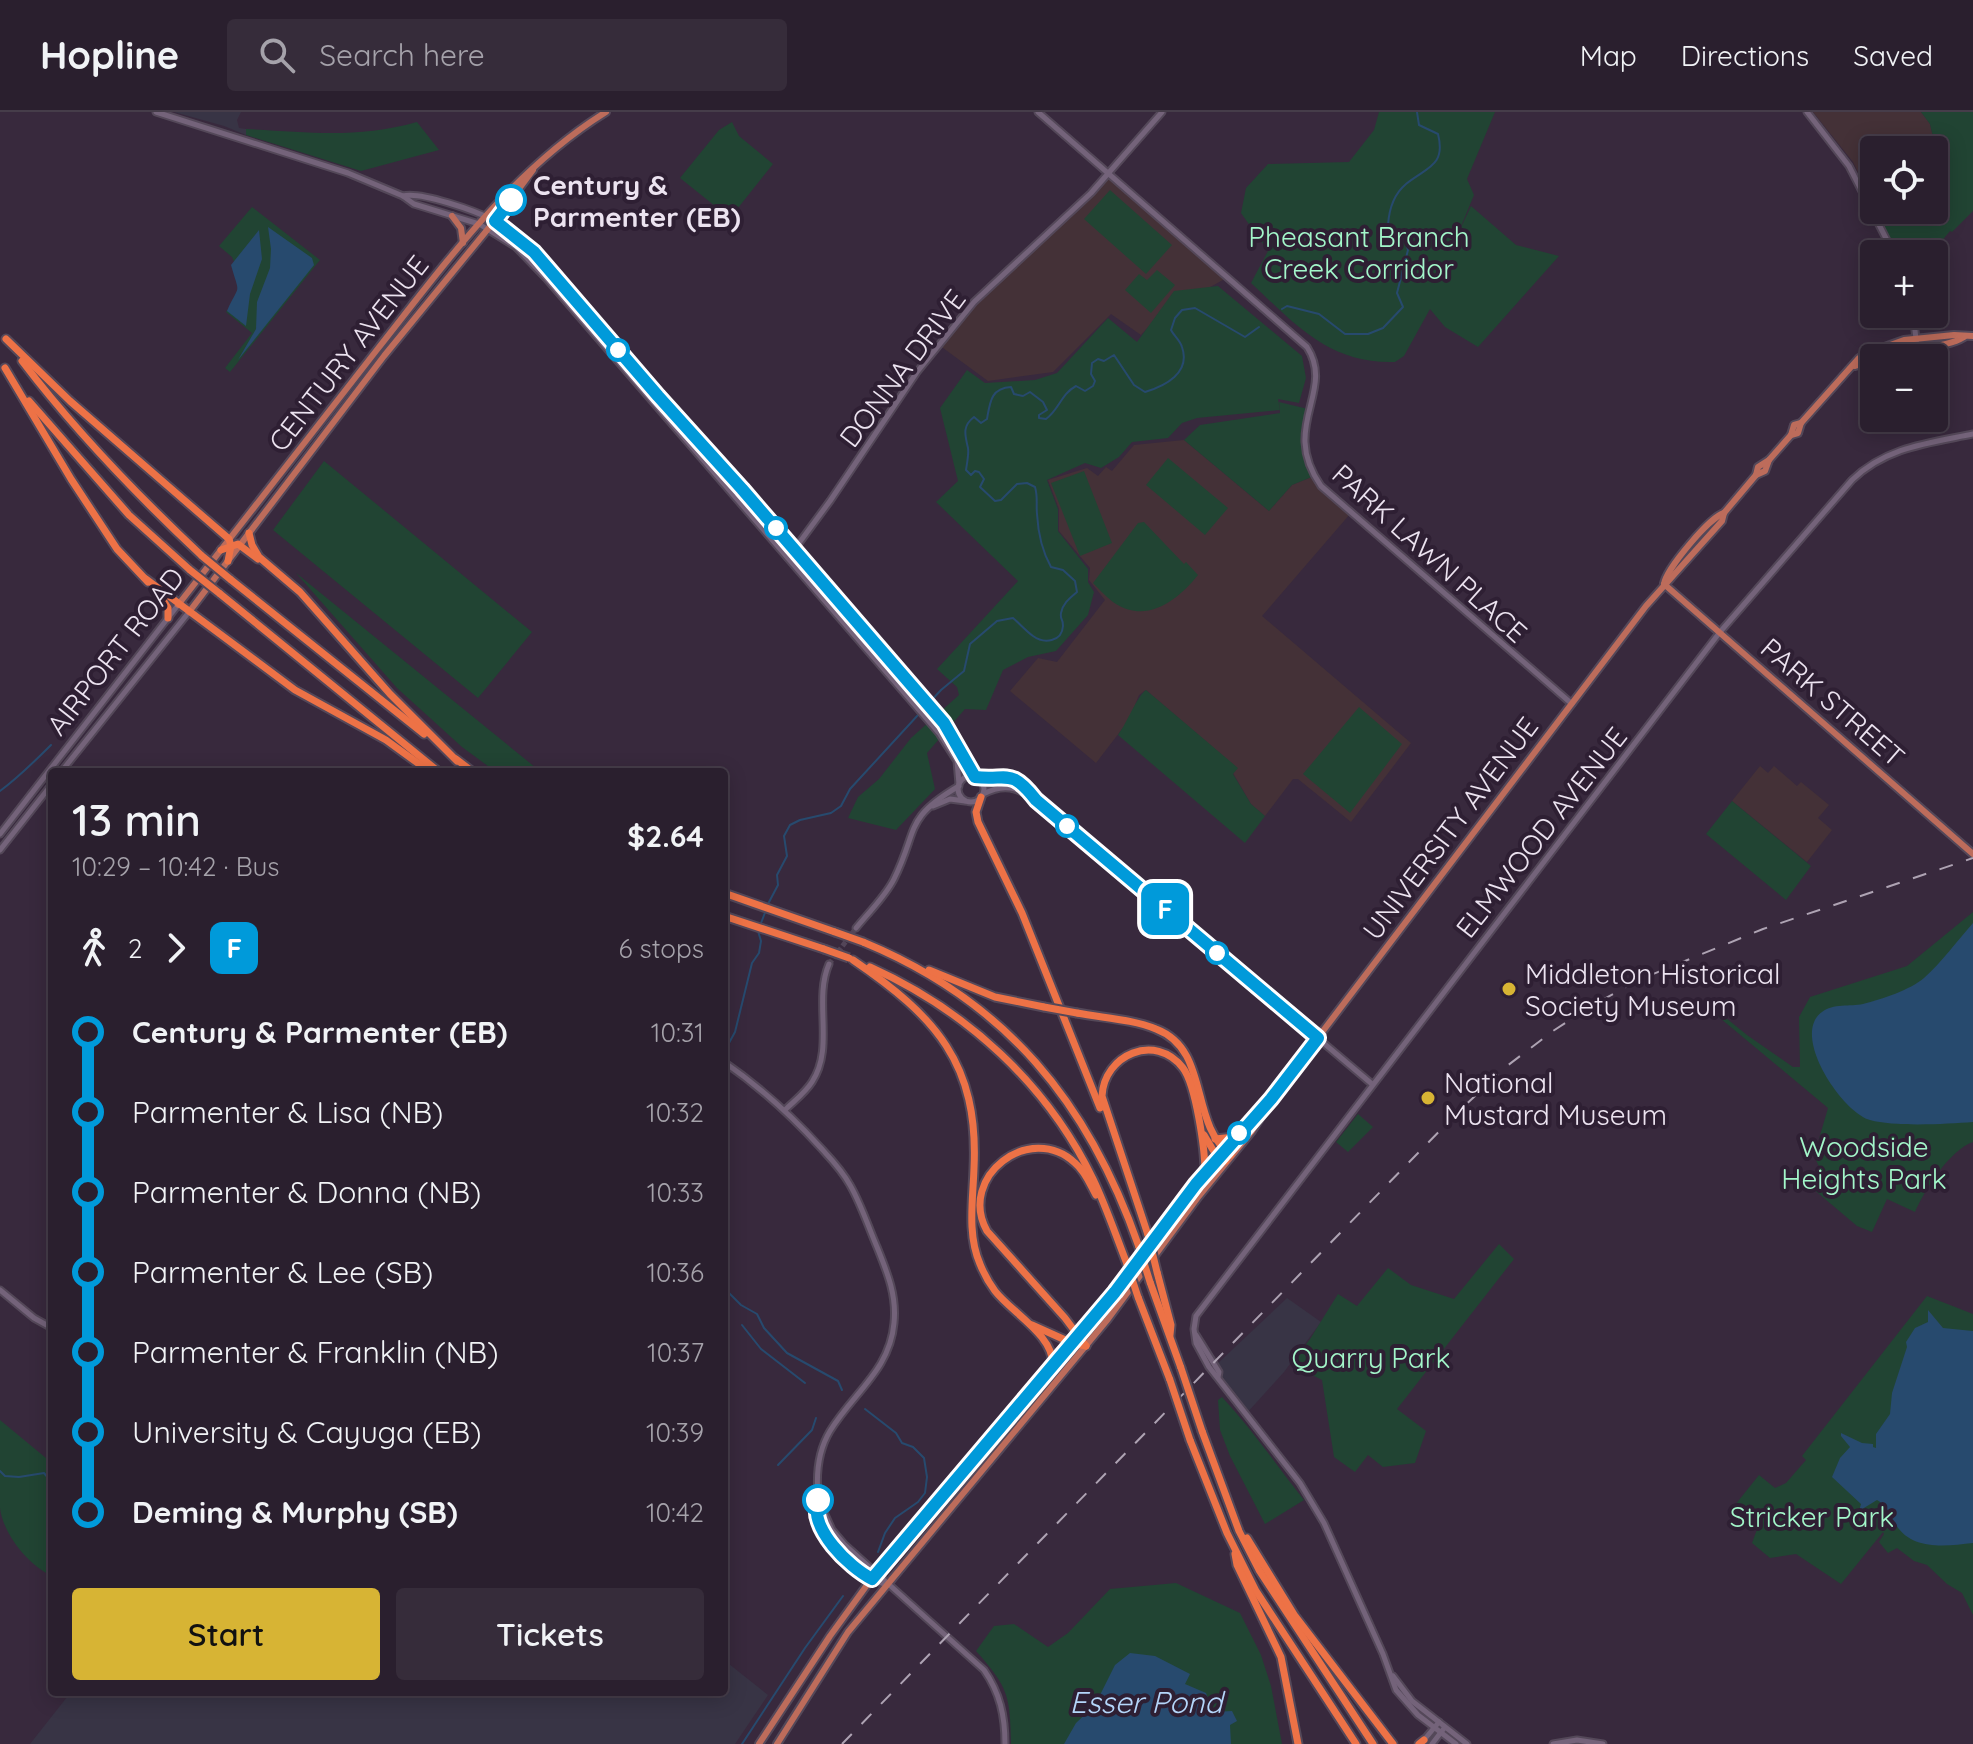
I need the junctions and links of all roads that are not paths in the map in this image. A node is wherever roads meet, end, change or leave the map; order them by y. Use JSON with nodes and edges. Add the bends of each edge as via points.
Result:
{"nodes":[{"id":1,"x":156,"y":112,"type":"edge"},
{"id":2,"x":606,"y":112,"type":"edge"},
{"id":3,"x":1038,"y":112,"type":"edge"},
{"id":4,"x":1162,"y":112,"type":"edge"},
{"id":5,"x":1807,"y":112,"type":"edge"},
{"id":6,"x":533,"y":170,"type":"junction"},
{"id":7,"x":1109,"y":173,"type":"junction"},
{"id":8,"x":403,"y":196,"type":"junction"},
{"id":9,"x":452,"y":216,"type":"junction"},
{"id":10,"x":486,"y":216,"type":"junction"},
{"id":11,"x":495,"y":221,"type":"junction"},
{"id":12,"x":479,"y":224,"type":"junction"},
{"id":13,"x":488,"y":229,"type":"junction"},
{"id":14,"x":1887,"y":240,"type":"edge"},
{"id":15,"x":463,"y":243,"type":"junction"},
{"id":16,"x":1915,"y":328,"type":"edge"},
{"id":17,"x":0,"y":331,"type":"edge"},
{"id":18,"x":1973,"y":336,"type":"edge"},
{"id":19,"x":6,"y":339,"type":"junction"},
{"id":20,"x":1917,"y":343,"type":"junction"},
{"id":21,"x":0,"y":361,"type":"edge"},
{"id":22,"x":1860,"y":364,"type":"edge"},
{"id":23,"x":1855,"y":366,"type":"junction"},
{"id":24,"x":5,"y":368,"type":"junction"},
{"id":25,"x":1973,"y":434,"type":"edge"},
{"id":26,"x":249,"y":533,"type":"junction"},
{"id":27,"x":234,"y":543,"type":"junction"},
{"id":28,"x":221,"y":550,"type":"joint"},
{"id":29,"x":794,"y":550,"type":"junction"},
{"id":30,"x":788,"y":558,"type":"junction"},
{"id":31,"x":228,"y":561,"type":"joint"},
{"id":32,"x":146,"y":579,"type":"junction"},
{"id":33,"x":1664,"y":584,"type":"junction"},
{"id":34,"x":302,"y":596,"type":"junction"},
{"id":35,"x":178,"y":605,"type":"junction"},
{"id":36,"x":189,"y":612,"type":"junction"},
{"id":37,"x":168,"y":618,"type":"junction"},
{"id":38,"x":1720,"y":632,"type":"junction"},
{"id":39,"x":1572,"y":704,"type":"junction"},
{"id":40,"x":457,"y":761,"type":"junction"},
{"id":41,"x":51,"y":768,"type":"edge"},
{"id":42,"x":64,"y":768,"type":"edge"},
{"id":43,"x":424,"y":768,"type":"edge"},
{"id":44,"x":434,"y":768,"type":"edge"},
{"id":45,"x":467,"y":768,"type":"edge"},
{"id":46,"x":48,"y":772,"type":"edge"},
{"id":47,"x":976,"y":777,"type":"junction"},
{"id":48,"x":959,"y":785,"type":"junction"},
{"id":49,"x":48,"y":789,"type":"edge"},
{"id":50,"x":982,"y":796,"type":"junction"},
{"id":51,"x":1036,"y":800,"type":"junction"},
{"id":52,"x":966,"y":801,"type":"junction"},
{"id":53,"x":913,"y":828,"type":"junction"},
{"id":54,"x":0,"y":834,"type":"edge"},
{"id":55,"x":0,"y":850,"type":"edge"},
{"id":56,"x":1973,"y":854,"type":"edge"},
{"id":57,"x":728,"y":894,"type":"edge"},
{"id":58,"x":728,"y":917,"type":"edge"},
{"id":59,"x":856,"y":928,"type":"tunnel mouth"},
{"id":60,"x":902,"y":958,"type":"junction"},
{"id":61,"x":851,"y":959,"type":"junction"},
{"id":62,"x":829,"y":964,"type":"tunnel mouth"},
{"id":63,"x":1318,"y":1038,"type":"junction"},
{"id":64,"x":728,"y":1065,"type":"edge"},
{"id":65,"x":1372,"y":1084,"type":"junction"},
{"id":66,"x":1271,"y":1099,"type":"junction"},
{"id":67,"x":785,"y":1110,"type":"junction"},
{"id":68,"x":1110,"y":1128,"type":"junction"},
{"id":69,"x":1201,"y":1130,"type":"junction"},
{"id":70,"x":1235,"y":1137,"type":"junction"},
{"id":71,"x":1215,"y":1139,"type":"junction"},
{"id":72,"x":1225,"y":1156,"type":"junction"},
{"id":73,"x":1205,"y":1172,"type":"junction"},
{"id":74,"x":1110,"y":1223,"type":"junction"},
{"id":75,"x":0,"y":1290,"type":"edge"},
{"id":76,"x":1031,"y":1324,"type":"junction"},
{"id":77,"x":48,"y":1326,"type":"edge"},
{"id":78,"x":1079,"y":1335,"type":"junction"},
{"id":79,"x":1170,"y":1337,"type":"junction"},
{"id":80,"x":1072,"y":1343,"type":"junction"},
{"id":81,"x":1086,"y":1346,"type":"junction"},
{"id":82,"x":1053,"y":1366,"type":"junction"},
{"id":83,"x":1235,"y":1519,"type":"junction"},
{"id":84,"x":1235,"y":1548,"type":"junction"},
{"id":85,"x":874,"y":1577,"type":"junction"},
{"id":86,"x":886,"y":1585,"type":"junction"},
{"id":87,"x":1390,"y":1673,"type":"junction"},
{"id":88,"x":1439,"y":1722,"type":"junction"},
{"id":89,"x":1445,"y":1727,"type":"junction"},
{"id":90,"x":1434,"y":1728,"type":"junction"},
{"id":91,"x":1440,"y":1733,"type":"junction"},
{"id":92,"x":1424,"y":1743,"type":"edge"},
{"id":93,"x":759,"y":1744,"type":"edge"},
{"id":94,"x":777,"y":1744,"type":"edge"},
{"id":95,"x":1005,"y":1744,"type":"edge"},
{"id":96,"x":1298,"y":1744,"type":"edge"},
{"id":97,"x":1356,"y":1744,"type":"edge"},
{"id":98,"x":1373,"y":1744,"type":"edge"},
{"id":99,"x":1393,"y":1744,"type":"edge"},
{"id":100,"x":1456,"y":1744,"type":"edge"},
{"id":101,"x":1467,"y":1744,"type":"edge"},
{"id":102,"x":1553,"y":1744,"type":"edge"},
{"id":103,"x":1603,"y":1744,"type":"edge"}],
"edges":[{"from":1,"to":8,"type":"street","via":[[348,173]]},
{"from":2,"to":6,"type":"main road","name":"CENTURY AVENUE"},
{"from":3,"to":7,"type":"street"},
{"from":4,"to":7,"type":"street","name":"DONNA DRIVE"},
{"from":5,"to":14,"type":"street","via":[[1849,166]]},
{"from":6,"to":10,"type":"main road","name":"CENTURY AVENUE"},
{"from":6,"to":11,"type":"main road","name":"CENTURY AVENUE"},
{"from":7,"to":29,"type":"street","name":"DONNA DRIVE","via":[[974,302],[917,372]]},
{"from":7,"to":39,"type":"street","name":"PARK LAWN PLACE","via":[[1302,342],[1315,363],[1317,379],[1304,442],[1321,486]]},
{"from":8,"to":9,"type":"street"},
{"from":8,"to":10,"type":"street","via":[[416,194]]},
{"from":9,"to":12,"type":"street"},
{"from":9,"to":15,"type":"main road"},
{"from":10,"to":11,"type":"street"},
{"from":10,"to":12,"type":"main road","name":"CENTURY AVENUE"},
{"from":11,"to":13,"type":"main road","name":"CENTURY AVENUE"},
{"from":11,"to":29,"type":"street","via":[[534,252]]},
{"from":12,"to":13,"type":"street"},
{"from":12,"to":15,"type":"main road","name":"CENTURY AVENUE"},
{"from":13,"to":26,"type":"main road","name":"CENTURY AVENUE"},
{"from":13,"to":30,"type":"street","via":[[527,257]]},
{"from":15,"to":27,"type":"main road","name":"CENTURY AVENUE"},
{"from":16,"to":20,"type":"street"},
{"from":17,"to":19,"type":"highway"},
{"from":18,"to":20,"type":"main road","name":"UNIVERSITY AVENUE"},
{"from":19,"to":27,"type":"highway"},
{"from":19,"to":40,"type":"highway","bridge":true,"via":[[83,436],[202,556]]},
{"from":20,"to":23,"type":"main road","name":"UNIVERSITY AVENUE","via":[[1879,347]]},
{"from":21,"to":24,"type":"highway"},
{"from":22,"to":23,"type":"main road","name":"UNIVERSITY AVENUE"},
{"from":23,"to":33,"type":"main road","name":"UNIVERSITY AVENUE","via":[[1769,460],[1765,471],[1677,560]]},
{"from":24,"to":32,"type":"highway","via":[[86,503],[117,549]]},
{"from":24,"to":44,"type":"highway","bridge":true,"via":[[36,410],[159,544]]},
{"from":25,"to":38,"type":"street","name":"ELMWOOD AVENUE","via":[[1898,449],[1859,473]]},
{"from":26,"to":27,"type":"main road","name":"CENTURY AVENUE"},
{"from":26,"to":34,"type":"highway","via":[[256,553]]},
{"from":27,"to":28,"type":"highway"},
{"from":27,"to":31,"type":"highway"},
{"from":27,"to":34,"type":"highway"},
{"from":28,"to":35,"type":"main road","name":"AIRPORT ROAD"},
{"from":29,"to":30,"type":"street","name":"DONNA DRIVE"},
{"from":29,"to":47,"type":"street","via":[[934,711]]},
{"from":30,"to":48,"type":"street","via":[[928,719],[957,761]]},
{"from":31,"to":36,"type":"main road","name":"AIRPORT ROAD"},
{"from":32,"to":35,"type":"highway"},
{"from":32,"to":37,"type":"highway","via":[[163,600]]},
{"from":33,"to":38,"type":"main road","name":"PARK STREET"},
{"from":33,"to":39,"type":"main road","name":"UNIVERSITY AVENUE"},
{"from":34,"to":40,"type":"highway"},
{"from":35,"to":36,"type":"highway"},
{"from":35,"to":37,"type":"street","name":"AIRPORT ROAD"},
{"from":36,"to":42,"type":"street","name":"AIRPORT ROAD"},
{"from":36,"to":43,"type":"highway","via":[[295,690],[386,740]]},
{"from":37,"to":41,"type":"street","name":"AIRPORT ROAD"},
{"from":38,"to":56,"type":"main road","name":"PARK STREET"},
{"from":38,"to":65,"type":"street","name":"ELMWOOD AVENUE"},
{"from":39,"to":63,"type":"main road","name":"UNIVERSITY AVENUE"},
{"from":40,"to":45,"type":"highway"},
{"from":46,"to":54,"type":"street","name":"AIRPORT ROAD"},
{"from":47,"to":48,"type":"street"},
{"from":47,"to":50,"type":"street","via":[[983,783]]},
{"from":47,"to":51,"type":"street","via":[[1009,777]]},
{"from":48,"to":52,"type":"street"},
{"from":48,"to":53,"type":"street","via":[[928,806]]},
{"from":49,"to":55,"type":"street"},
{"from":50,"to":51,"type":"street","via":[[1009,786]]},
{"from":50,"to":52,"type":"street"},
{"from":50,"to":68,"type":"highway","via":[[978,822],[1022,913]]},
{"from":51,"to":63,"type":"street"},
{"from":52,"to":53,"type":"street","via":[[938,803]]},
{"from":53,"to":59,"type":"street","via":[[892,883]]},
{"from":57,"to":60,"type":"highway","bridge":true},
{"from":58,"to":61,"type":"highway","bridge":true},
{"from":60,"to":71,"type":"highway","bridge":true,"via":[[995,997],[1155,1028],[1185,1052]]},
{"from":60,"to":79,"type":"highway","bridge":true,"via":[[992,1020],[1028,1052],[1069,1101],[1104,1160]]},
{"from":61,"to":74,"type":"highway","via":[[929,998],[1005,1057],[1072,1141]]},
{"from":61,"to":76,"type":"highway","via":[[924,1016],[959,1068],[975,1131],[975,1249],[995,1291]]},
{"from":62,"to":67,"type":"street","via":[[823,982],[820,1065]]},
{"from":63,"to":65,"type":"street"},
{"from":63,"to":66,"type":"main road","name":"UNIVERSITY AVENUE"},
{"from":64,"to":67,"type":"street"},
{"from":65,"to":87,"type":"street","name":"ELMWOOD AVENUE","via":[[1194,1324],[1218,1377],[1300,1483],[1324,1523]]},
{"from":66,"to":70,"type":"main road","name":"UNIVERSITY AVENUE"},
{"from":66,"to":72,"type":"main road","name":"UNIVERSITY AVENUE","via":[[1260,1120]]},
{"from":67,"to":85,"type":"street","via":[[851,1186],[895,1301],[885,1359],[823,1444],[816,1482],[818,1500],[839,1538]]},
{"from":68,"to":69,"type":"highway","via":[[1102,1096],[1105,1077],[1122,1057],[1147,1050],[1167,1055],[1186,1072]]},
{"from":68,"to":79,"type":"highway","bridge":true,"via":[[1148,1235]]},
{"from":69,"to":72,"type":"highway"},
{"from":69,"to":73,"type":"highway"},
{"from":70,"to":71,"type":"highway"},
{"from":70,"to":72,"type":"main road","name":"UNIVERSITY AVENUE"},
{"from":71,"to":72,"type":"highway"},
{"from":72,"to":73,"type":"main road","name":"UNIVERSITY AVENUE"},
{"from":72,"to":81,"type":"main road","name":"UNIVERSITY AVENUE"},
{"from":73,"to":78,"type":"main road","name":"UNIVERSITY AVENUE"},
{"from":74,"to":78,"type":"highway","via":[[1081,1169],[1047,1148],[1007,1156],[982,1189],[980,1208],[987,1231]]},
{"from":74,"to":84,"type":"highway","bridge":true},
{"from":75,"to":77,"type":"street"},
{"from":76,"to":80,"type":"highway"},
{"from":76,"to":82,"type":"highway","via":[[1051,1351]]},
{"from":78,"to":80,"type":"main road","name":"UNIVERSITY AVENUE"},
{"from":78,"to":81,"type":"highway"},
{"from":79,"to":83,"type":"highway","bridge":true},
{"from":80,"to":81,"type":"highway"},
{"from":80,"to":82,"type":"main road","name":"UNIVERSITY AVENUE"},
{"from":81,"to":86,"type":"main road","name":"UNIVERSITY AVENUE"},
{"from":82,"to":85,"type":"main road","name":"UNIVERSITY AVENUE"},
{"from":83,"to":98,"type":"highway","via":[[1273,1594]]},
{"from":83,"to":99,"type":"highway","via":[[1295,1616]]},
{"from":84,"to":96,"type":"highway","via":[[1237,1565],[1281,1657]]},
{"from":84,"to":97,"type":"highway","via":[[1291,1648]]},
{"from":85,"to":86,"type":"street"},
{"from":85,"to":93,"type":"main road","name":"UNIVERSITY AVENUE"},
{"from":86,"to":94,"type":"main road","name":"UNIVERSITY AVENUE","via":[[848,1632]]},
{"from":86,"to":95,"type":"street","via":[[984,1670],[1001,1705]]},
{"from":87,"to":88,"type":"street","via":[[1406,1695]]},
{"from":87,"to":90,"type":"street","via":[[1401,1697]]},
{"from":88,"to":89,"type":"street"},
{"from":88,"to":90,"type":"street"},
{"from":89,"to":91,"type":"street"},
{"from":89,"to":101,"type":"street"},
{"from":90,"to":91,"type":"street"},
{"from":90,"to":92,"type":"street"},
{"from":91,"to":92,"type":"street"},
{"from":91,"to":100,"type":"street"},
{"from":102,"to":103,"type":"street"}]}
